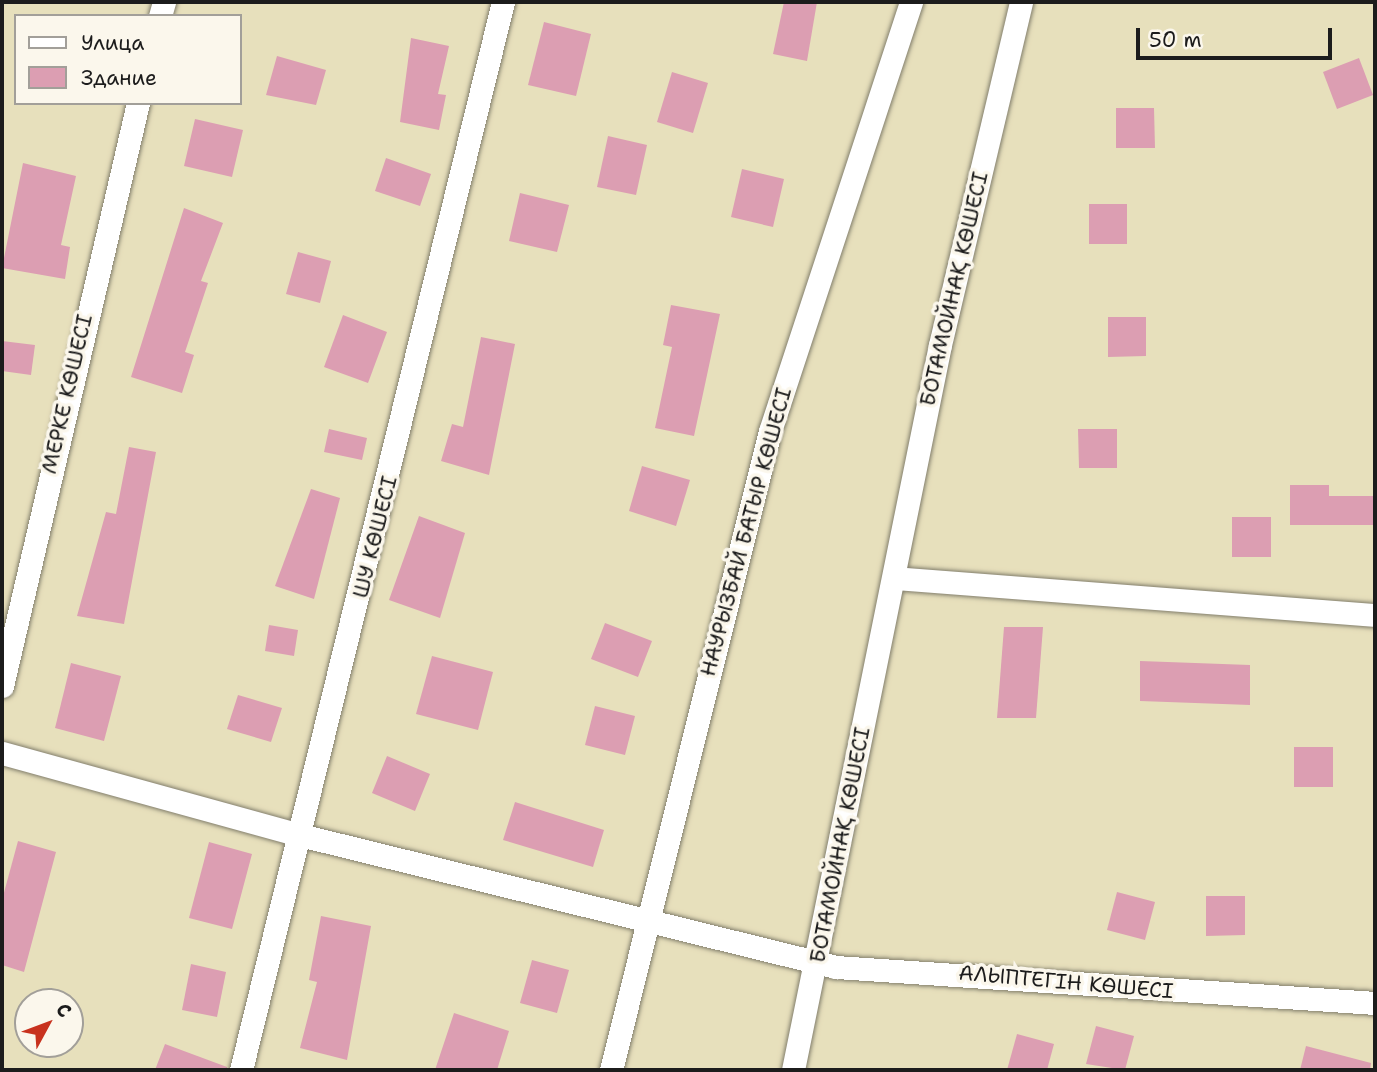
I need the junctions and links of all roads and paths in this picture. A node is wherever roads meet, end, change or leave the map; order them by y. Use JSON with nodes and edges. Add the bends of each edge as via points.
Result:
{"nodes":[{"id":1,"x":503,"y":2,"type":"edge"},
{"id":2,"x":911,"y":2,"type":"edge"},
{"id":3,"x":1021,"y":2,"type":"edge"},
{"id":4,"x":138,"y":105,"type":"edge"},
{"id":5,"x":894,"y":578,"type":"junction"},
{"id":6,"x":1375,"y":615,"type":"edge"},
{"id":7,"x":2,"y":686,"type":"edge"},
{"id":8,"x":2,"y":753,"type":"edge"},
{"id":9,"x":300,"y":835,"type":"junction"},
{"id":10,"x":645,"y":920,"type":"junction"},
{"id":11,"x":816,"y":962,"type":"junction"},
{"id":12,"x":1375,"y":1003,"type":"edge"},
{"id":13,"x":241,"y":1070,"type":"edge"},
{"id":14,"x":611,"y":1070,"type":"edge"},
{"id":15,"x":793,"y":1070,"type":"edge"}],
"edges":[{"from":1,"to":9,"type":"street","name":"ШУ КӨШЕСІ"},
{"from":2,"to":10,"type":"street","name":"НАУРЫЗБАЙ БАТЫР КӨШЕСІ","via":[[770,431]]},
{"from":3,"to":5,"type":"street","name":"БОТАМОЙНАҚ КӨШЕСІ"},
{"from":4,"to":7,"type":"street","name":"МЕРКЕ КӨШЕСІ"},
{"from":5,"to":6,"type":"street"},
{"from":5,"to":11,"type":"street","name":"БОТАМОЙНАҚ КӨШЕСІ"},
{"from":8,"to":9,"type":"street","name":"АЛЫПТЕГІН КӨШЕСІ"},
{"from":9,"to":10,"type":"street","name":"АЛЫПТЕГІН КӨШЕСІ"},
{"from":9,"to":13,"type":"street","name":"ШУ КӨШЕСІ"},
{"from":10,"to":11,"type":"street","name":"АЛЫПТЕГІН КӨШЕСІ"},
{"from":10,"to":14,"type":"street","name":"НАУРЫЗБАЙ БАТЫР КӨШЕСІ"},
{"from":11,"to":12,"type":"street","name":"АЛЫПТЕГІН КӨШЕСІ","via":[[1021,983]]},
{"from":11,"to":15,"type":"street","name":"БОТАМОЙНАҚ КӨШЕСІ"}]}
